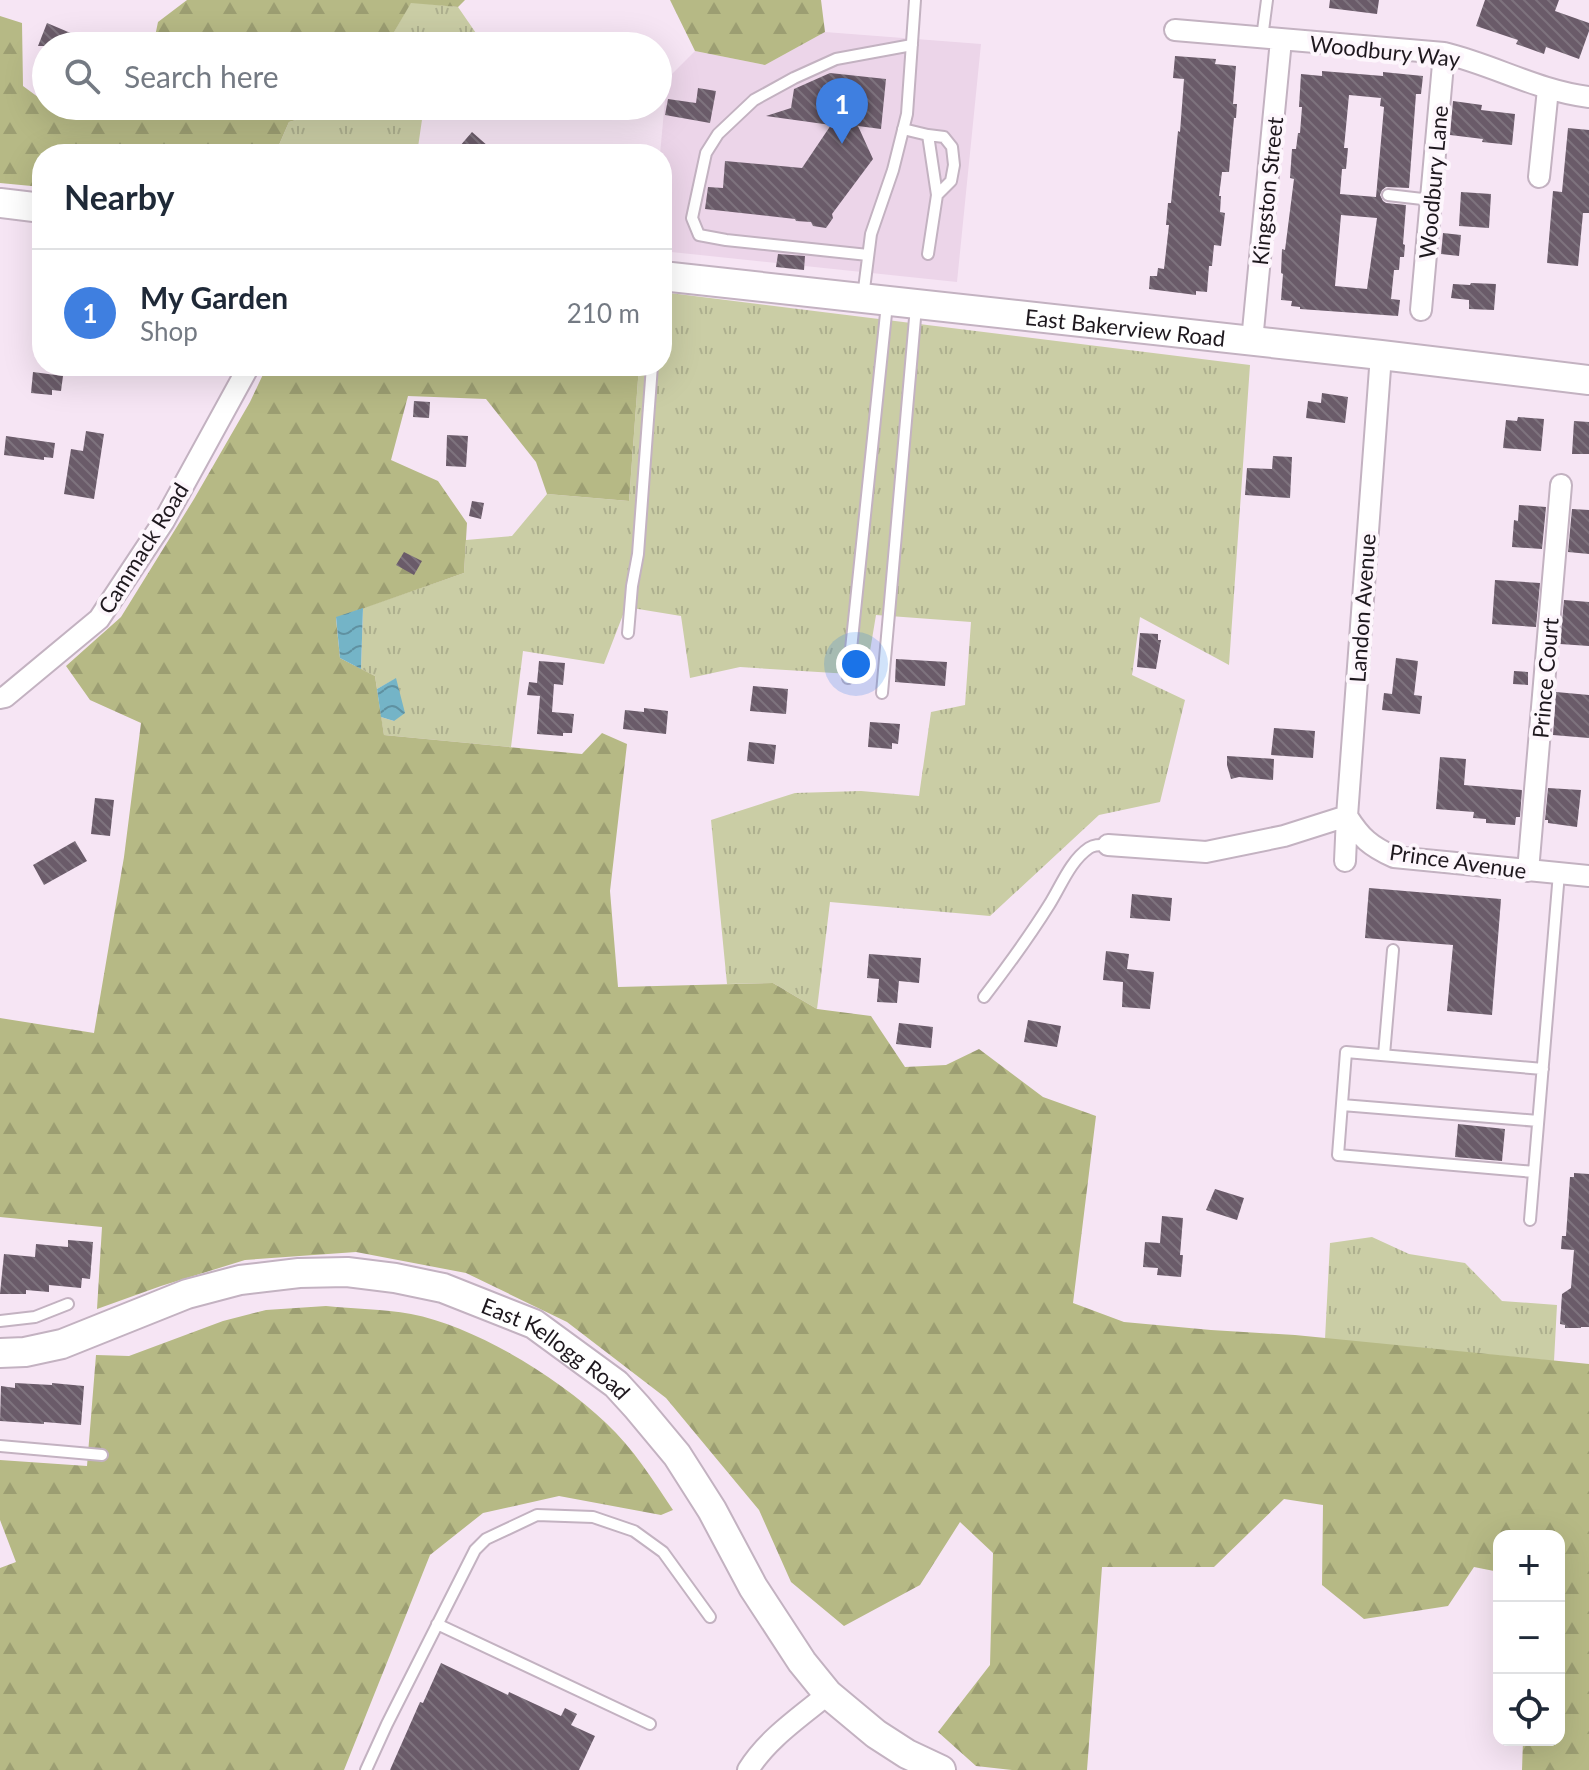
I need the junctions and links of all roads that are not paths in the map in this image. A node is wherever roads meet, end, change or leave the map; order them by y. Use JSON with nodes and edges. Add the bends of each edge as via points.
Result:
{"nodes":[{"id":1,"x":915,"y":0,"type":"edge"},
{"id":2,"x":1267,"y":0,"type":"edge"},
{"id":3,"x":1175,"y":30,"type":"dead end"},
{"id":4,"x":1272,"y":39,"type":"junction"},
{"id":5,"x":912,"y":45,"type":"junction"},
{"id":6,"x":1444,"y":53,"type":"junction"},
{"id":7,"x":1548,"y":89,"type":"junction"},
{"id":8,"x":1589,"y":97,"type":"edge"},
{"id":9,"x":903,"y":129,"type":"junction"},
{"id":10,"x":928,"y":135,"type":"junction"},
{"id":11,"x":1539,"y":177,"type":"dead end"},
{"id":12,"x":937,"y":195,"type":"junction"},
{"id":13,"x":1388,"y":195,"type":"dead end"},
{"id":14,"x":1431,"y":200,"type":"junction"},
{"id":15,"x":0,"y":203,"type":"edge"},
{"id":16,"x":32,"y":207,"type":"edge"},
{"id":17,"x":928,"y":254,"type":"dead end"},
{"id":18,"x":868,"y":255,"type":"junction"},
{"id":19,"x":672,"y":281,"type":"edge"},
{"id":20,"x":875,"y":300,"type":"junction"},
{"id":21,"x":917,"y":305,"type":"junction"},
{"id":22,"x":1421,"y":310,"type":"dead end"},
{"id":23,"x":1252,"y":341,"type":"junction"},
{"id":24,"x":1381,"y":355,"type":"junction"},
{"id":25,"x":244,"y":376,"type":"edge"},
{"id":26,"x":651,"y":376,"type":"edge"},
{"id":27,"x":1589,"y":380,"type":"edge"},
{"id":28,"x":1561,"y":485,"type":"dead end"},
{"id":29,"x":628,"y":633,"type":"dead end"},
{"id":30,"x":848,"y":678,"type":"dead end"},
{"id":31,"x":882,"y":693,"type":"dead end"},
{"id":32,"x":0,"y":698,"type":"edge"},
{"id":33,"x":1347,"y":816,"type":"junction"},
{"id":34,"x":1108,"y":845,"type":"joint"},
{"id":35,"x":1345,"y":861,"type":"dead end"},
{"id":36,"x":1528,"y":871,"type":"junction"},
{"id":37,"x":1559,"y":873,"type":"junction"},
{"id":38,"x":1589,"y":876,"type":"edge"},
{"id":39,"x":1393,"y":950,"type":"dead end"},
{"id":40,"x":984,"y":997,"type":"dead end"},
{"id":41,"x":1384,"y":1055,"type":"junction"},
{"id":42,"x":1543,"y":1069,"type":"junction"},
{"id":43,"x":1342,"y":1105,"type":"junction"},
{"id":44,"x":1538,"y":1121,"type":"junction"},
{"id":45,"x":1534,"y":1172,"type":"junction"},
{"id":46,"x":1530,"y":1220,"type":"dead end"},
{"id":47,"x":68,"y":1304,"type":"dead end"},
{"id":48,"x":0,"y":1321,"type":"edge"},
{"id":49,"x":0,"y":1353,"type":"edge"},
{"id":50,"x":0,"y":1446,"type":"edge"},
{"id":51,"x":102,"y":1455,"type":"dead end"},
{"id":52,"x":710,"y":1617,"type":"dead end"},
{"id":53,"x":437,"y":1624,"type":"junction"},
{"id":54,"x":828,"y":1694,"type":"junction"},
{"id":55,"x":650,"y":1724,"type":"dead end"},
{"id":56,"x":937,"y":1769,"type":"edge"},
{"id":57,"x":366,"y":1770,"type":"edge"},
{"id":58,"x":748,"y":1770,"type":"edge"}],
"edges":[{"from":1,"to":5,"type":"lane"},
{"from":2,"to":4,"type":"lane"},
{"from":3,"to":4,"type":"street","name":"Woodbury Way"},
{"from":4,"to":6,"type":"street","name":"Woodbury Way"},
{"from":4,"to":23,"type":"street","name":"Kingston Street"},
{"from":5,"to":9,"type":"lane"},
{"from":5,"to":18,"type":"lane","via":[[836,59],[754,100],[706,153],[692,218],[699,235]]},
{"from":6,"to":7,"type":"street","name":"Woodbury Way"},
{"from":6,"to":14,"type":"street","name":"Woodbury Lane"},
{"from":7,"to":8,"type":"street","name":"Woodbury Way"},
{"from":7,"to":11,"type":"street"},
{"from":9,"to":10,"type":"lane"},
{"from":9,"to":18,"type":"lane"},
{"from":10,"to":12,"type":"lane"},
{"from":10,"to":12,"type":"lane","via":[[944,137],[952,147],[951,181]]},
{"from":12,"to":17,"type":"lane"},
{"from":13,"to":14,"type":"lane"},
{"from":14,"to":22,"type":"street","name":"Woodbury Lane"},
{"from":15,"to":16,"type":"street"},
{"from":18,"to":20,"type":"lane"},
{"from":19,"to":20,"type":"street","name":"East Bakerview Road"},
{"from":20,"to":21,"type":"street","name":"East Bakerview Road"},
{"from":20,"to":30,"type":"lane"},
{"from":21,"to":23,"type":"street","name":"East Bakerview Road"},
{"from":21,"to":31,"type":"lane"},
{"from":23,"to":24,"type":"street","name":"East Bakerview Road"},
{"from":24,"to":27,"type":"street","name":"East Bakerview Road"},
{"from":24,"to":33,"type":"street","name":"Landon Avenue"},
{"from":25,"to":32,"type":"street","name":"Cammack Road","via":[[164,521],[99,619]]},
{"from":26,"to":29,"type":"lane"},
{"from":28,"to":36,"type":"street","name":"Prince Court"},
{"from":33,"to":34,"type":"street","via":[[1206,852]]},
{"from":33,"to":35,"type":"street","name":"Landon Avenue"},
{"from":33,"to":36,"type":"street","name":"Prince Avenue","via":[[1360,837],[1394,857]]},
{"from":34,"to":40,"type":"lane","via":[[1088,849],[1072,866]]},
{"from":36,"to":37,"type":"street","name":"Prince Avenue"},
{"from":37,"to":38,"type":"street","name":"Prince Avenue"},
{"from":37,"to":42,"type":"lane"},
{"from":39,"to":41,"type":"lane"},
{"from":41,"to":42,"type":"lane"},
{"from":41,"to":43,"type":"lane","via":[[1346,1052]]},
{"from":42,"to":44,"type":"lane"},
{"from":43,"to":44,"type":"lane"},
{"from":43,"to":45,"type":"lane","via":[[1338,1155]]},
{"from":44,"to":45,"type":"lane"},
{"from":45,"to":46,"type":"lane"},
{"from":47,"to":48,"type":"lane","via":[[35,1317]]},
{"from":49,"to":54,"type":"street","name":"East Kellogg Road","via":[[62,1344],[187,1294],[299,1273],[347,1272],[443,1288],[534,1324],[616,1384],[677,1455],[753,1587]]},
{"from":50,"to":51,"type":"lane"},
{"from":52,"to":53,"type":"lane","via":[[663,1552],[634,1531],[593,1517],[537,1515],[475,1550]]},
{"from":53,"to":55,"type":"lane"},
{"from":53,"to":57,"type":"lane"},
{"from":54,"to":56,"type":"street","name":"East Kellogg Road","via":[[876,1734]]},
{"from":54,"to":58,"type":"street","via":[[772,1740]]}]}
